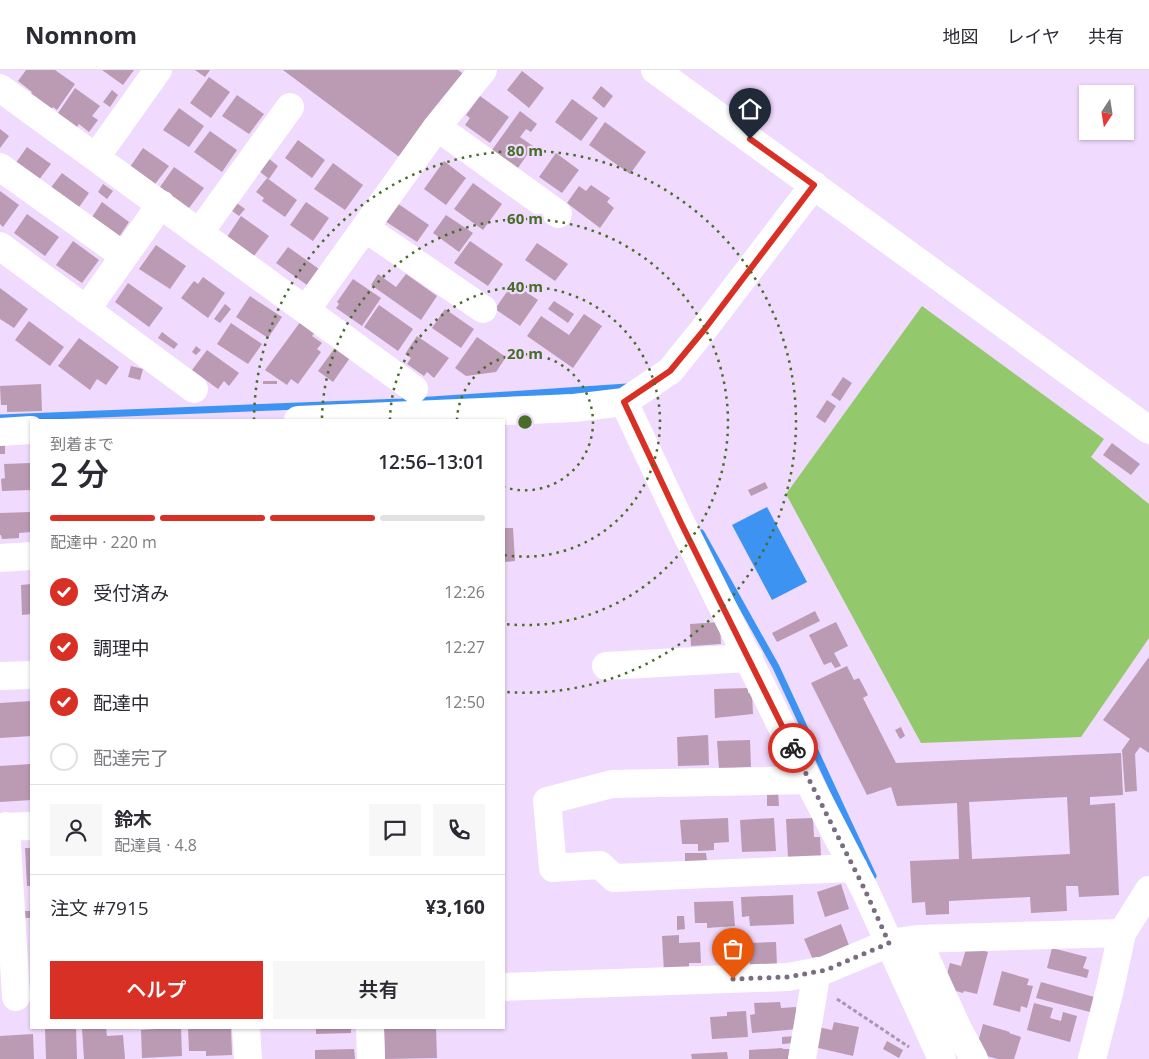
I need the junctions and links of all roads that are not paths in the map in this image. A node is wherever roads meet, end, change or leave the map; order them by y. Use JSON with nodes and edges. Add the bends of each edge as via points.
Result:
{"nodes":[{"id":1,"x":11,"y":70,"type":"edge"},
{"id":2,"x":158,"y":70,"type":"edge"},
{"id":3,"x":483,"y":70,"type":"edge"},
{"id":4,"x":655,"y":70,"type":"edge"},
{"id":5,"x":0,"y":86,"type":"edge"},
{"id":6,"x":290,"y":107,"type":"dead end"},
{"id":7,"x":437,"y":127,"type":"junction"},
{"id":8,"x":96,"y":157,"type":"junction"},
{"id":9,"x":0,"y":167,"type":"edge"},
{"id":10,"x":814,"y":185,"type":"junction"},
{"id":11,"x":161,"y":204,"type":"junction"},
{"id":12,"x":558,"y":214,"type":"dead end"},
{"id":13,"x":365,"y":228,"type":"junction"},
{"id":14,"x":199,"y":232,"type":"junction"},
{"id":15,"x":1,"y":248,"type":"edge"},
{"id":16,"x":124,"y":256,"type":"junction"},
{"id":17,"x":483,"y":309,"type":"dead end"},
{"id":18,"x":86,"y":310,"type":"junction"},
{"id":19,"x":306,"y":310,"type":"junction"},
{"id":20,"x":414,"y":388,"type":"dead end"},
{"id":21,"x":194,"y":389,"type":"dead end"},
{"id":22,"x":624,"y":402,"type":"junction"},
{"id":23,"x":336,"y":419,"type":"edge"},
{"id":24,"x":30,"y":430,"type":"edge"},
{"id":25,"x":1149,"y":430,"type":"edge"},
{"id":26,"x":0,"y":432,"type":"edge"},
{"id":27,"x":30,"y":556,"type":"edge"},
{"id":28,"x":0,"y":558,"type":"edge"},
{"id":29,"x":749,"y":658,"type":"junction"},
{"id":30,"x":606,"y":666,"type":"dead end"},
{"id":31,"x":30,"y":675,"type":"edge"},
{"id":32,"x":0,"y":676,"type":"edge"},
{"id":33,"x":808,"y":780,"type":"junction"},
{"id":34,"x":13,"y":826,"type":"edge"},
{"id":35,"x":854,"y":868,"type":"junction"},
{"id":36,"x":1149,"y":890,"type":"edge"},
{"id":37,"x":1122,"y":933,"type":"junction"},
{"id":38,"x":904,"y":941,"type":"junction"},
{"id":39,"x":816,"y":979,"type":"junction"},
{"id":40,"x":505,"y":987,"type":"edge"},
{"id":41,"x":16,"y":997,"type":"edge"},
{"id":42,"x":246,"y":1029,"type":"edge"},
{"id":43,"x":370,"y":1029,"type":"edge"},
{"id":44,"x":248,"y":1059,"type":"edge"},
{"id":45,"x":371,"y":1059,"type":"edge"},
{"id":46,"x":802,"y":1059,"type":"edge"},
{"id":47,"x":942,"y":1059,"type":"edge"},
{"id":48,"x":974,"y":1059,"type":"edge"},
{"id":49,"x":1092,"y":1059,"type":"edge"}],
"edges":[{"from":1,"to":5,"type":"street"},
{"from":2,"to":8,"type":"street"},
{"from":3,"to":7,"type":"street"},
{"from":4,"to":10,"type":"street"},
{"from":5,"to":8,"type":"street"},
{"from":6,"to":14,"type":"street"},
{"from":7,"to":12,"type":"street"},
{"from":7,"to":13,"type":"street"},
{"from":8,"to":11,"type":"street"},
{"from":9,"to":16,"type":"street"},
{"from":10,"to":22,"type":"street","via":[[670,371]]},
{"from":10,"to":25,"type":"street"},
{"from":11,"to":14,"type":"street"},
{"from":11,"to":16,"type":"street"},
{"from":13,"to":17,"type":"street"},
{"from":13,"to":19,"type":"street"},
{"from":14,"to":19,"type":"street"},
{"from":15,"to":18,"type":"street"},
{"from":16,"to":18,"type":"street"},
{"from":18,"to":21,"type":"street"},
{"from":19,"to":20,"type":"street"},
{"from":22,"to":23,"type":"street","via":[[574,408]]},
{"from":22,"to":29,"type":"street"},
{"from":24,"to":26,"type":"street"},
{"from":27,"to":28,"type":"street"},
{"from":29,"to":30,"type":"street"},
{"from":29,"to":33,"type":"street"},
{"from":31,"to":32,"type":"street"},
{"from":33,"to":35,"type":"street"},
{"from":33,"to":35,"type":"street","via":[[612,784],[548,801],[553,868],[600,865],[614,878]]},
{"from":34,"to":41,"type":"street"},
{"from":35,"to":38,"type":"street"},
{"from":36,"to":37,"type":"street"},
{"from":37,"to":38,"type":"street"},
{"from":37,"to":49,"type":"street"},
{"from":38,"to":39,"type":"street","via":[[826,970]]},
{"from":38,"to":47,"type":"street"},
{"from":38,"to":48,"type":"street"},
{"from":39,"to":40,"type":"street","via":[[778,977]]},
{"from":39,"to":46,"type":"street"},
{"from":42,"to":44,"type":"street"},
{"from":43,"to":45,"type":"street"}]}
